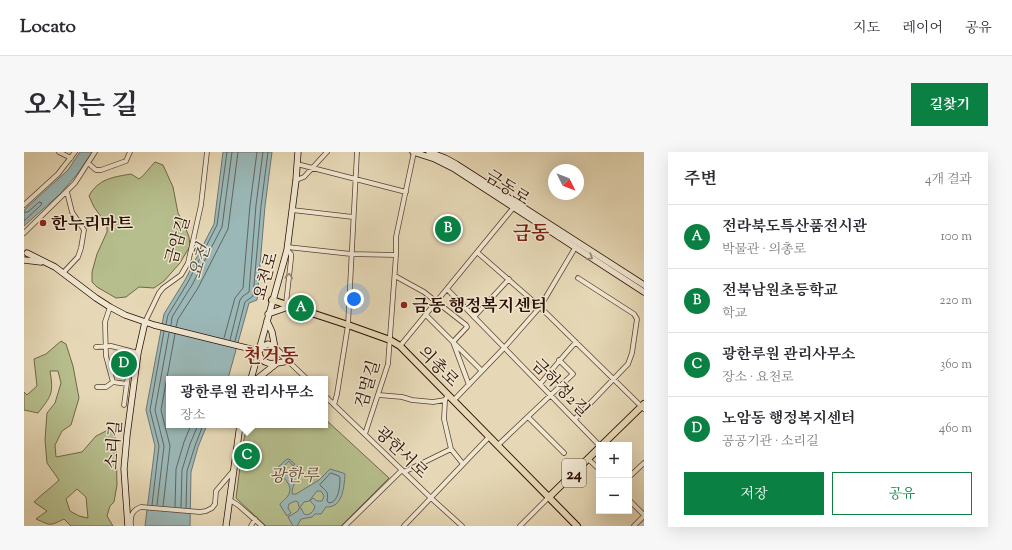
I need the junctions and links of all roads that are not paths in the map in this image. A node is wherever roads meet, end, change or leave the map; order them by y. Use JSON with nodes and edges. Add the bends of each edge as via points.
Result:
{"nodes":[{"id":1,"x":59,"y":152,"type":"edge"},
{"id":2,"x":75,"y":152,"type":"edge"},
{"id":3,"x":96,"y":152,"type":"edge"},
{"id":4,"x":130,"y":152,"type":"edge"},
{"id":5,"x":207,"y":152,"type":"edge"},
{"id":6,"x":298,"y":152,"type":"edge"},
{"id":7,"x":327,"y":152,"type":"edge"},
{"id":8,"x":357,"y":152,"type":"edge"},
{"id":9,"x":414,"y":152,"type":"edge"},
{"id":10,"x":430,"y":152,"type":"edge"},
{"id":11,"x":437,"y":155,"type":"edge"},
{"id":12,"x":71,"y":158,"type":"junction"},
{"id":13,"x":88,"y":163,"type":"junction"},
{"id":14,"x":297,"y":164,"type":"junction"},
{"id":15,"x":312,"y":169,"type":"junction"},
{"id":16,"x":355,"y":179,"type":"junction"},
{"id":17,"x":296,"y":180,"type":"junction"},
{"id":18,"x":67,"y":192,"type":"junction"},
{"id":19,"x":406,"y":192,"type":"junction"},
{"id":20,"x":24,"y":205,"type":"edge"},
{"id":21,"x":514,"y":207,"type":"junction"},
{"id":22,"x":292,"y":210,"type":"junction"},
{"id":23,"x":353,"y":217,"type":"junction"},
{"id":24,"x":24,"y":233,"type":"edge"},
{"id":25,"x":24,"y":246,"type":"edge"},
{"id":26,"x":287,"y":248,"type":"junction"},
{"id":27,"x":575,"y":248,"type":"junction"},
{"id":28,"x":478,"y":253,"type":"junction"},
{"id":29,"x":351,"y":254,"type":"junction"},
{"id":30,"x":396,"y":255,"type":"junction"},
{"id":31,"x":25,"y":257,"type":"edge"},
{"id":32,"x":63,"y":273,"type":"junction"},
{"id":33,"x":395,"y":276,"type":"junction"},
{"id":34,"x":578,"y":278,"type":"dead end"},
{"id":35,"x":509,"y":279,"type":"junction"},
{"id":36,"x":644,"y":285,"type":"edge"},
{"id":37,"x":447,"y":289,"type":"junction"},
{"id":38,"x":644,"y":292,"type":"edge"},
{"id":39,"x":272,"y":300,"type":"junction"},
{"id":40,"x":437,"y":301,"type":"junction"},
{"id":41,"x":288,"y":305,"type":"junction"},
{"id":42,"x":110,"y":307,"type":"junction"},
{"id":43,"x":540,"y":307,"type":"junction"},
{"id":44,"x":268,"y":314,"type":"junction"},
{"id":45,"x":426,"y":315,"type":"junction"},
{"id":46,"x":474,"y":317,"type":"junction"},
{"id":47,"x":145,"y":322,"type":"junction"},
{"id":48,"x":266,"y":322,"type":"junction"},
{"id":49,"x":348,"y":325,"type":"junction"},
{"id":50,"x":390,"y":340,"type":"junction"},
{"id":51,"x":453,"y":342,"type":"junction"},
{"id":52,"x":576,"y":342,"type":"junction"},
{"id":53,"x":106,"y":346,"type":"junction"},
{"id":54,"x":400,"y":346,"type":"junction"},
{"id":55,"x":96,"y":347,"type":"dead end"},
{"id":56,"x":275,"y":348,"type":"junction"},
{"id":57,"x":504,"y":348,"type":"junction"},
{"id":58,"x":259,"y":351,"type":"junction"},
{"id":59,"x":138,"y":353,"type":"junction"},
{"id":60,"x":559,"y":360,"type":"junction"},
{"id":61,"x":288,"y":361,"type":"junction"},
{"id":62,"x":277,"y":363,"type":"junction"},
{"id":63,"x":136,"y":367,"type":"junction"},
{"id":64,"x":482,"y":372,"type":"junction"},
{"id":65,"x":252,"y":376,"type":"edge"},
{"id":66,"x":261,"y":376,"type":"edge"},
{"id":67,"x":304,"y":376,"type":"edge"},
{"id":68,"x":614,"y":379,"type":"junction"},
{"id":69,"x":113,"y":382,"type":"junction"},
{"id":70,"x":127,"y":384,"type":"junction"},
{"id":71,"x":540,"y":384,"type":"junction"},
{"id":72,"x":469,"y":385,"type":"junction"},
{"id":73,"x":97,"y":387,"type":"dead end"},
{"id":74,"x":379,"y":395,"type":"junction"},
{"id":75,"x":552,"y":396,"type":"junction"},
{"id":76,"x":447,"y":397,"type":"junction"},
{"id":77,"x":328,"y":399,"type":"edge"},
{"id":78,"x":454,"y":400,"type":"junction"},
{"id":79,"x":334,"y":405,"type":"junction"},
{"id":80,"x":124,"y":406,"type":"dead end"},
{"id":81,"x":643,"y":406,"type":"edge"},
{"id":82,"x":528,"y":417,"type":"junction"},
{"id":83,"x":574,"y":419,"type":"junction"},
{"id":84,"x":240,"y":428,"type":"edge"},
{"id":85,"x":365,"y":434,"type":"junction"},
{"id":86,"x":489,"y":437,"type":"junction"},
{"id":87,"x":598,"y":442,"type":"edge"},
{"id":88,"x":604,"y":442,"type":"edge"},
{"id":89,"x":498,"y":445,"type":"junction"},
{"id":90,"x":451,"y":449,"type":"junction"},
{"id":91,"x":596,"y":451,"type":"edge"},
{"id":92,"x":564,"y":453,"type":"dead end"},
{"id":93,"x":588,"y":459,"type":"junction"},
{"id":94,"x":644,"y":463,"type":"edge"},
{"id":95,"x":463,"y":464,"type":"junction"},
{"id":96,"x":596,"y":466,"type":"edge"},
{"id":97,"x":233,"y":471,"type":"junction"},
{"id":98,"x":403,"y":471,"type":"junction"},
{"id":99,"x":632,"y":474,"type":"edge"},
{"id":100,"x":549,"y":497,"type":"junction"},
{"id":101,"x":431,"y":498,"type":"junction"},
{"id":102,"x":230,"y":500,"type":"junction"},
{"id":103,"x":632,"y":503,"type":"edge"},
{"id":104,"x":644,"y":516,"type":"edge"},
{"id":105,"x":255,"y":519,"type":"junction"},
{"id":106,"x":129,"y":526,"type":"edge"},
{"id":107,"x":226,"y":526,"type":"edge"},
{"id":108,"x":250,"y":526,"type":"edge"},
{"id":109,"x":262,"y":526,"type":"edge"},
{"id":110,"x":345,"y":526,"type":"edge"},
{"id":111,"x":404,"y":526,"type":"edge"},
{"id":112,"x":462,"y":526,"type":"edge"},
{"id":113,"x":520,"y":526,"type":"edge"},
{"id":114,"x":577,"y":526,"type":"edge"},
{"id":115,"x":634,"y":526,"type":"edge"}],
"edges":[{"from":1,"to":12,"type":"street"},
{"from":2,"to":12,"type":"street"},
{"from":3,"to":13,"type":"street"},
{"from":4,"to":13,"type":"street","via":[[126,161],[101,170],[96,170]]},
{"from":5,"to":47,"type":"street","name":"금암길","via":[[201,205],[188,263],[177,279],[159,293]]},
{"from":6,"to":14,"type":"street","name":"요천로"},
{"from":7,"to":15,"type":"street"},
{"from":8,"to":16,"type":"street"},
{"from":9,"to":11,"type":"street","name":"금동로"},
{"from":9,"to":19,"type":"street","name":"검멀길"},
{"from":10,"to":11,"type":"street","name":"금동로"},
{"from":11,"to":21,"type":"street","name":"금동로"},
{"from":11,"to":36,"type":"street","name":"금동로","via":[[456,164]]},
{"from":12,"to":20,"type":"street","via":[[58,174]]},
{"from":13,"to":18,"type":"street"},
{"from":14,"to":15,"type":"street"},
{"from":14,"to":17,"type":"street","name":"요천로"},
{"from":15,"to":16,"type":"street"},
{"from":15,"to":17,"type":"street","via":[[304,177]]},
{"from":16,"to":19,"type":"street"},
{"from":16,"to":23,"type":"street"},
{"from":17,"to":22,"type":"street","name":"요천로"},
{"from":18,"to":24,"type":"street"},
{"from":18,"to":32,"type":"street","via":[[72,212],[84,230],[78,257]]},
{"from":19,"to":30,"type":"street","name":"검멀길","via":[[396,237]]},
{"from":21,"to":27,"type":"street","name":"금동로"},
{"from":21,"to":28,"type":"street"},
{"from":22,"to":23,"type":"street"},
{"from":22,"to":26,"type":"street","name":"요천로"},
{"from":23,"to":29,"type":"street"},
{"from":25,"to":31,"type":"street"},
{"from":26,"to":29,"type":"street"},
{"from":26,"to":39,"type":"street","name":"요천로"},
{"from":41,"to":26,"type":"street","one_way":true,"via":[[291,254]]},
{"from":27,"to":38,"type":"street","name":"금동로","one_way":true},
{"from":27,"to":43,"type":"street"},
{"from":28,"to":35,"type":"street"},
{"from":28,"to":37,"type":"street"},
{"from":29,"to":30,"type":"street"},
{"from":29,"to":49,"type":"street"},
{"from":30,"to":33,"type":"street","name":"검멀길"},
{"from":31,"to":32,"type":"street","via":[[45,262]]},
{"from":32,"to":42,"type":"street"},
{"from":33,"to":40,"type":"street"},
{"from":33,"to":50,"type":"street","name":"검멀길"},
{"from":34,"to":68,"type":"street","via":[[637,318],[628,364]]},
{"from":35,"to":43,"type":"street"},
{"from":35,"to":46,"type":"street"},
{"from":37,"to":40,"type":"street"},
{"from":37,"to":46,"type":"street","name":"금하정2길"},
{"from":39,"to":41,"type":"main road","name":"의총로"},
{"from":39,"to":44,"type":"street","name":"요천로"},
{"from":40,"to":45,"type":"street"},
{"from":40,"to":51,"type":"street","via":[[467,327]]},
{"from":41,"to":44,"type":"street"},
{"from":41,"to":49,"type":"main road","name":"의총로"},
{"from":42,"to":47,"type":"street"},
{"from":42,"to":53,"type":"street","via":[[105,322]]},
{"from":43,"to":52,"type":"street"},
{"from":43,"to":57,"type":"street"},
{"from":44,"to":48,"type":"street","name":"요천로"},
{"from":45,"to":51,"type":"street"},
{"from":45,"to":54,"type":"street"},
{"from":46,"to":57,"type":"street","name":"금하정2길"},
{"from":47,"to":58,"type":"street"},
{"from":47,"to":59,"type":"street","name":"소리길"},
{"from":48,"to":56,"type":"street","via":[[272,332]]},
{"from":48,"to":58,"type":"street","name":"요천로"},
{"from":49,"to":50,"type":"main road","name":"의총로"},
{"from":49,"to":79,"type":"street"},
{"from":50,"to":54,"type":"main road","name":"의총로"},
{"from":50,"to":74,"type":"street","name":"검멀길","via":[[388,364]]},
{"from":51,"to":64,"type":"street"},
{"from":51,"to":72,"type":"street"},
{"from":52,"to":60,"type":"street"},
{"from":52,"to":68,"type":"street"},
{"from":53,"to":55,"type":"street"},
{"from":53,"to":59,"type":"street"},
{"from":53,"to":69,"type":"street"},
{"from":54,"to":76,"type":"main road","name":"의총로"},
{"from":56,"to":58,"type":"street","via":[[266,344]]},
{"from":56,"to":61,"type":"street"},
{"from":57,"to":64,"type":"street"},
{"from":57,"to":71,"type":"street","name":"금하정2길"},
{"from":58,"to":62,"type":"street","via":[[263,362]]},
{"from":58,"to":65,"type":"street","name":"요천로"},
{"from":59,"to":63,"type":"street","name":"소리길"},
{"from":60,"to":71,"type":"street"},
{"from":60,"to":75,"type":"street","via":[[573,374]]},
{"from":61,"to":62,"type":"street"},
{"from":61,"to":67,"type":"street"},
{"from":62,"to":66,"type":"street"},
{"from":63,"to":70,"type":"street","name":"소리길","via":[[129,368]]},
{"from":63,"to":106,"type":"street","name":"소리길","via":[[124,470]]},
{"from":64,"to":72,"type":"street"},
{"from":68,"to":81,"type":"street"},
{"from":68,"to":83,"type":"street"},
{"from":69,"to":70,"type":"street"},
{"from":69,"to":73,"type":"street","via":[[106,387]]},
{"from":70,"to":80,"type":"street","name":"소리길"},
{"from":71,"to":75,"type":"street","name":"금하정2길"},
{"from":72,"to":78,"type":"street"},
{"from":74,"to":76,"type":"street","via":[[433,402]]},
{"from":74,"to":85,"type":"street","name":"검멀길"},
{"from":75,"to":82,"type":"street"},
{"from":75,"to":83,"type":"street","name":"금하정2길"},
{"from":76,"to":78,"type":"main road","name":"의총로"},
{"from":76,"to":90,"type":"street","via":[[444,419]]},
{"from":77,"to":79,"type":"street","name":"광한서로"},
{"from":78,"to":86,"type":"main road","name":"의총로"},
{"from":79,"to":85,"type":"street","name":"광한서로"},
{"from":81,"to":88,"type":"main road","number":"24"},
{"from":82,"to":89,"type":"street"},
{"from":82,"to":92,"type":"street"},
{"from":83,"to":87,"type":"street","name":"금하정2길"},
{"from":84,"to":97,"type":"street"},
{"from":85,"to":98,"type":"street","name":"광한서로"},
{"from":86,"to":89,"type":"main road","name":"의총로"},
{"from":86,"to":95,"type":"street"},
{"from":89,"to":100,"type":"main road","name":"의총로"},
{"from":90,"to":95,"type":"street"},
{"from":90,"to":98,"type":"street"},
{"from":91,"to":93,"type":"main road","number":"24"},
{"from":93,"to":96,"type":"street"},
{"from":93,"to":100,"type":"main road","number":"24"},
{"from":94,"to":99,"type":"street"},
{"from":95,"to":101,"type":"street"},
{"from":97,"to":102,"type":"street"},
{"from":97,"to":106,"type":"street","via":[[216,490],[215,504],[210,510],[200,512],[141,507],[132,513]]},
{"from":98,"to":101,"type":"street","name":"광한서로"},
{"from":98,"to":110,"type":"street"},
{"from":100,"to":113,"type":"street"},
{"from":100,"to":114,"type":"main road","name":"의총로","number":"24"},
{"from":101,"to":111,"type":"street"},
{"from":101,"to":112,"type":"street","name":"광한서로"},
{"from":102,"to":105,"type":"street"},
{"from":102,"to":107,"type":"street"},
{"from":103,"to":104,"type":"street"},
{"from":104,"to":115,"type":"street"},
{"from":105,"to":108,"type":"street"},
{"from":105,"to":109,"type":"street"}]}
